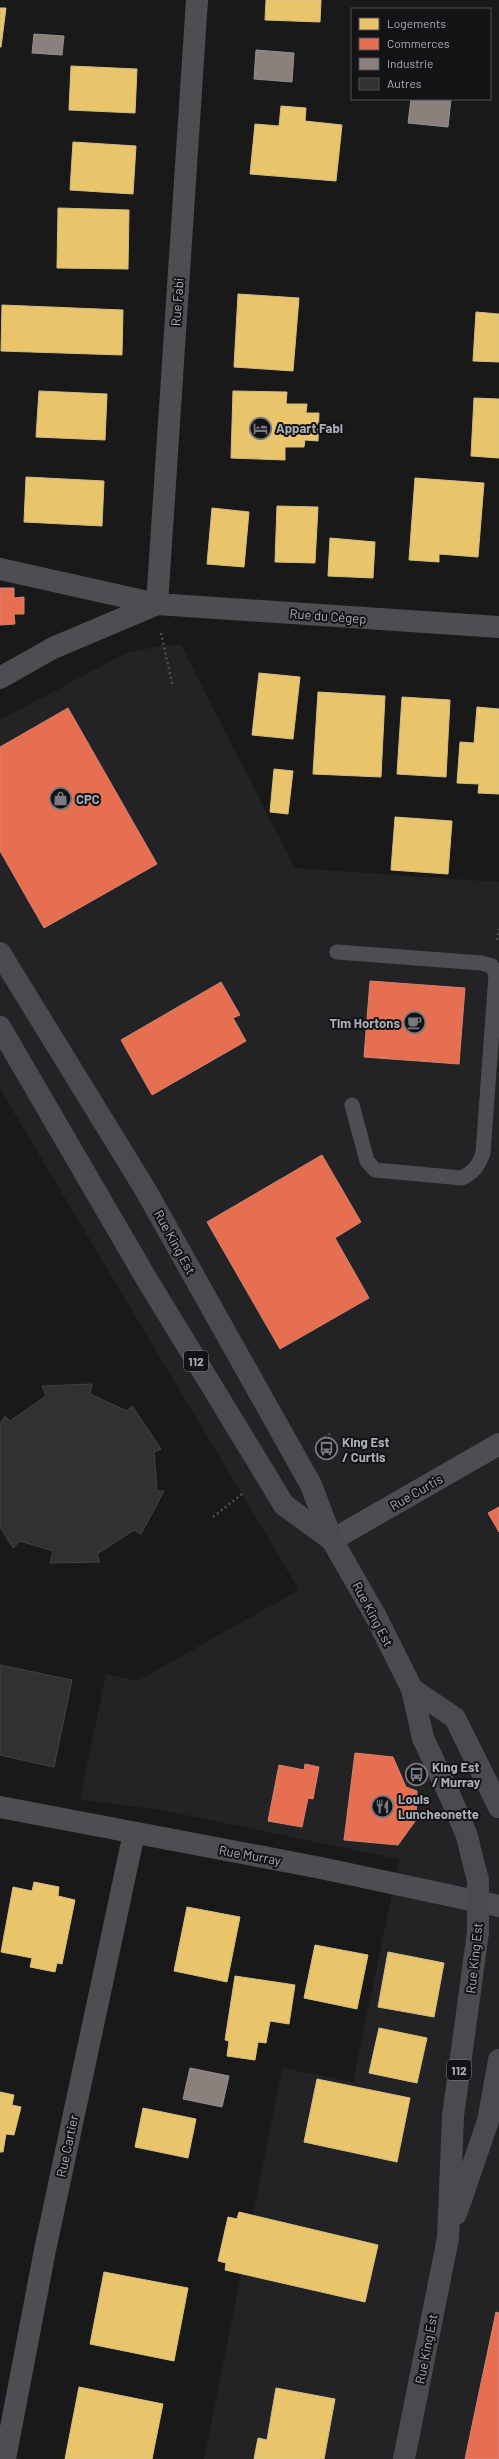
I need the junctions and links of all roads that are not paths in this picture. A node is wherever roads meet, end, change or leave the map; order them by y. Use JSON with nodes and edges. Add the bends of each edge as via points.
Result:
{"nodes":[{"id":1,"x":197,"y":0,"type":"edge"},
{"id":2,"x":0,"y":569,"type":"edge"},
{"id":3,"x":157,"y":604,"type":"junction"},
{"id":4,"x":499,"y":627,"type":"edge"},
{"id":5,"x":0,"y":678,"type":"edge"},
{"id":6,"x":337,"y":952,"type":"dead end"},
{"id":7,"x":0,"y":953,"type":"edge"},
{"id":8,"x":0,"y":1027,"type":"edge"},
{"id":9,"x":352,"y":1105,"type":"dead end"},
{"id":10,"x":499,"y":1444,"type":"edge"},
{"id":11,"x":332,"y":1540,"type":"junction"},
{"id":12,"x":412,"y":1689,"type":"junction"},
{"id":13,"x":0,"y":1807,"type":"edge"},
{"id":14,"x":499,"y":1807,"type":"edge"},
{"id":15,"x":134,"y":1833,"type":"junction"},
{"id":16,"x":489,"y":1904,"type":"edge"},
{"id":17,"x":499,"y":2060,"type":"edge"},
{"id":18,"x":448,"y":2238,"type":"junction"},
{"id":19,"x":4,"y":2459,"type":"edge"},
{"id":20,"x":404,"y":2459,"type":"edge"}],
"edges":[{"from":1,"to":3,"type":"street","name":"Rue Fabi"},
{"from":2,"to":3,"type":"street","name":"Rue du Cégep"},
{"from":3,"to":4,"type":"street","name":"Rue du Cégep"},
{"from":3,"to":5,"type":"street","name":"Rue du Cégep","via":[[53,648]]},
{"from":6,"to":9,"type":"lane","via":[[481,963],[492,966],[496,975],[483,1152],[479,1164],[471,1173],[462,1178],[375,1170],[367,1161]]},
{"from":7,"to":11,"type":"main road","name":"Rue King Est","number":"112","via":[[145,1189],[311,1485]]},
{"from":8,"to":11,"type":"main road","name":"Rue King Est","number":"112","via":[[146,1278],[284,1505]]},
{"from":10,"to":11,"type":"street","name":"Rue Curtis"},
{"from":11,"to":12,"type":"main road","name":"Rue King Est","number":"112"},
{"from":12,"to":14,"type":"main road","name":"Rue King Est","via":[[455,1718]]},
{"from":12,"to":16,"type":"main road","name":"Rue King Est","number":"112","via":[[424,1738],[467,1836],[478,1880]]},
{"from":13,"to":15,"type":"street","name":"Rue Murray"},
{"from":15,"to":16,"type":"street","name":"Rue Murray","via":[[437,1891]]},
{"from":15,"to":19,"type":"street","name":"Rue Cartier","via":[[45,2250]]},
{"from":16,"to":18,"type":"main road","name":"Rue King Est","number":"112","via":[[474,1970],[453,2116]]},
{"from":17,"to":18,"type":"main road","name":"Rue King Est","via":[[488,2121]]},
{"from":18,"to":20,"type":"main road","name":"Rue King Est","number":"112"}]}
